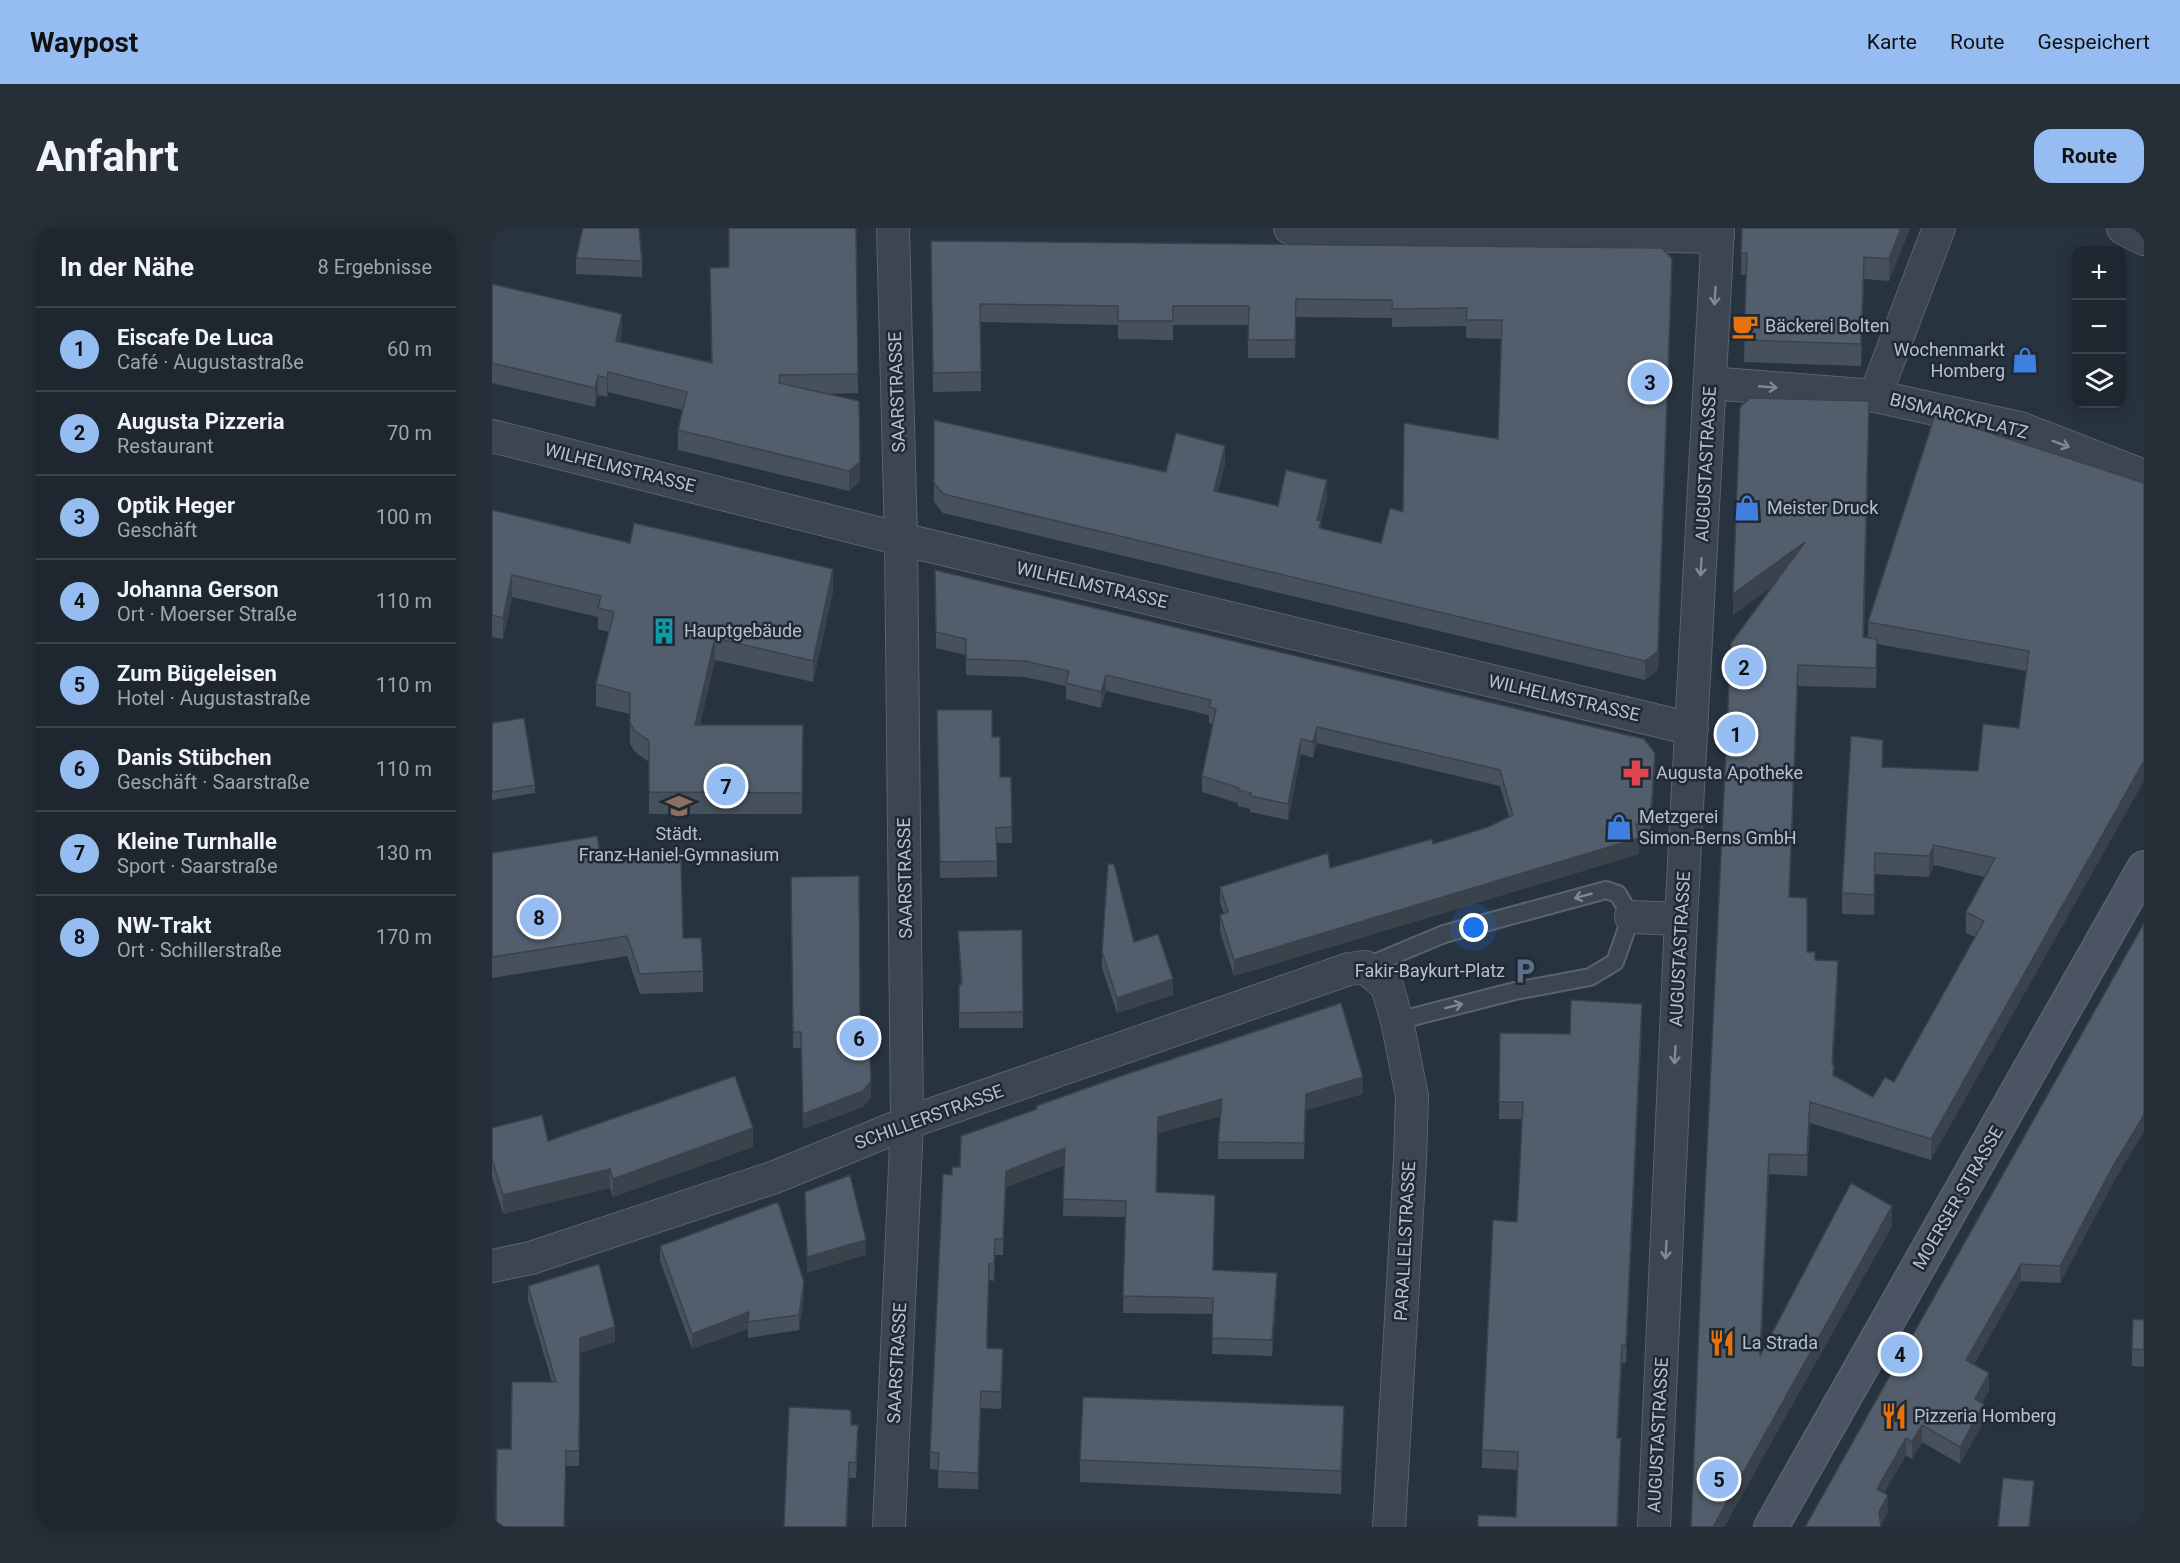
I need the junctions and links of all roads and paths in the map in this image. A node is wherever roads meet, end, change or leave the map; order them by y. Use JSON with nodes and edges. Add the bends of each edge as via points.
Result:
{"nodes":[{"id":1,"x":892,"y":228,"type":"edge"},
{"id":2,"x":1290,"y":228,"type":"edge"},
{"id":3,"x":1939,"y":228,"type":"edge"},
{"id":4,"x":2123,"y":228,"type":"edge"},
{"id":5,"x":1718,"y":233,"type":"edge"},
{"id":6,"x":2144,"y":239,"type":"edge"},
{"id":7,"x":1710,"y":383,"type":"junction"},
{"id":8,"x":1875,"y":396,"type":"junction"},
{"id":9,"x":492,"y":436,"type":"edge"},
{"id":10,"x":2144,"y":476,"type":"edge"},
{"id":11,"x":901,"y":540,"type":"junction"},
{"id":12,"x":1692,"y":729,"type":"junction"},
{"id":13,"x":2144,"y":868,"type":"edge"},
{"id":14,"x":1631,"y":917,"type":"junction"},
{"id":15,"x":1681,"y":919,"type":"junction"},
{"id":16,"x":1365,"y":967,"type":"junction"},
{"id":17,"x":1397,"y":1021,"type":"junction"},
{"id":18,"x":907,"y":1123,"type":"junction"},
{"id":19,"x":492,"y":1266,"type":"edge"},
{"id":20,"x":889,"y":1527,"type":"edge"},
{"id":21,"x":1389,"y":1527,"type":"edge"},
{"id":22,"x":1654,"y":1527,"type":"edge"},
{"id":23,"x":1771,"y":1527,"type":"edge"}],
"edges":[{"from":1,"to":11,"type":"street","name":"SAARSTRASSE"},
{"from":2,"to":5,"type":"street"},
{"from":3,"to":8,"type":"street","name":"BISMARCKPLATZ"},
{"from":4,"to":6,"type":"street"},
{"from":5,"to":7,"type":"street","name":"AUGUSTASTRASSE","one_way":true},
{"from":7,"to":8,"type":"street","name":"BISMARCKPLATZ","one_way":true},
{"from":7,"to":12,"type":"street","name":"AUGUSTASTRASSE","one_way":true},
{"from":8,"to":10,"type":"street","name":"BISMARCKPLATZ","one_way":true,"via":[[2020,428]]},
{"from":9,"to":11,"type":"street","name":"WILHELMSTRASSE"},
{"from":11,"to":12,"type":"street","name":"WILHELMSTRASSE"},
{"from":11,"to":18,"type":"street","name":"SAARSTRASSE"},
{"from":12,"to":15,"type":"street","name":"AUGUSTASTRASSE"},
{"from":13,"to":23,"type":"street","name":"MOERSER STRASSE"},
{"from":14,"to":15,"type":"street"},
{"from":14,"to":16,"type":"lane","one_way":true,"via":[[1618,894],[1606,890],[1444,934]]},
{"from":17,"to":14,"type":"lane","one_way":true,"via":[[1515,991],[1590,977],[1615,962]]},
{"from":15,"to":22,"type":"street","name":"AUGUSTASTRASSE","one_way":true},
{"from":16,"to":17,"type":"street","name":"PARALLELSTRASSE","via":[[1387,986]]},
{"from":16,"to":18,"type":"street","name":"SCHILLERSTRASSE","via":[[1349,969]]},
{"from":17,"to":21,"type":"street","name":"PARALLELSTRASSE","via":[[1412,1107]]},
{"from":18,"to":19,"type":"street","name":"SCHILLERSTRASSE","via":[[775,1177],[531,1258]]},
{"from":18,"to":20,"type":"street","name":"SAARSTRASSE"}]}
